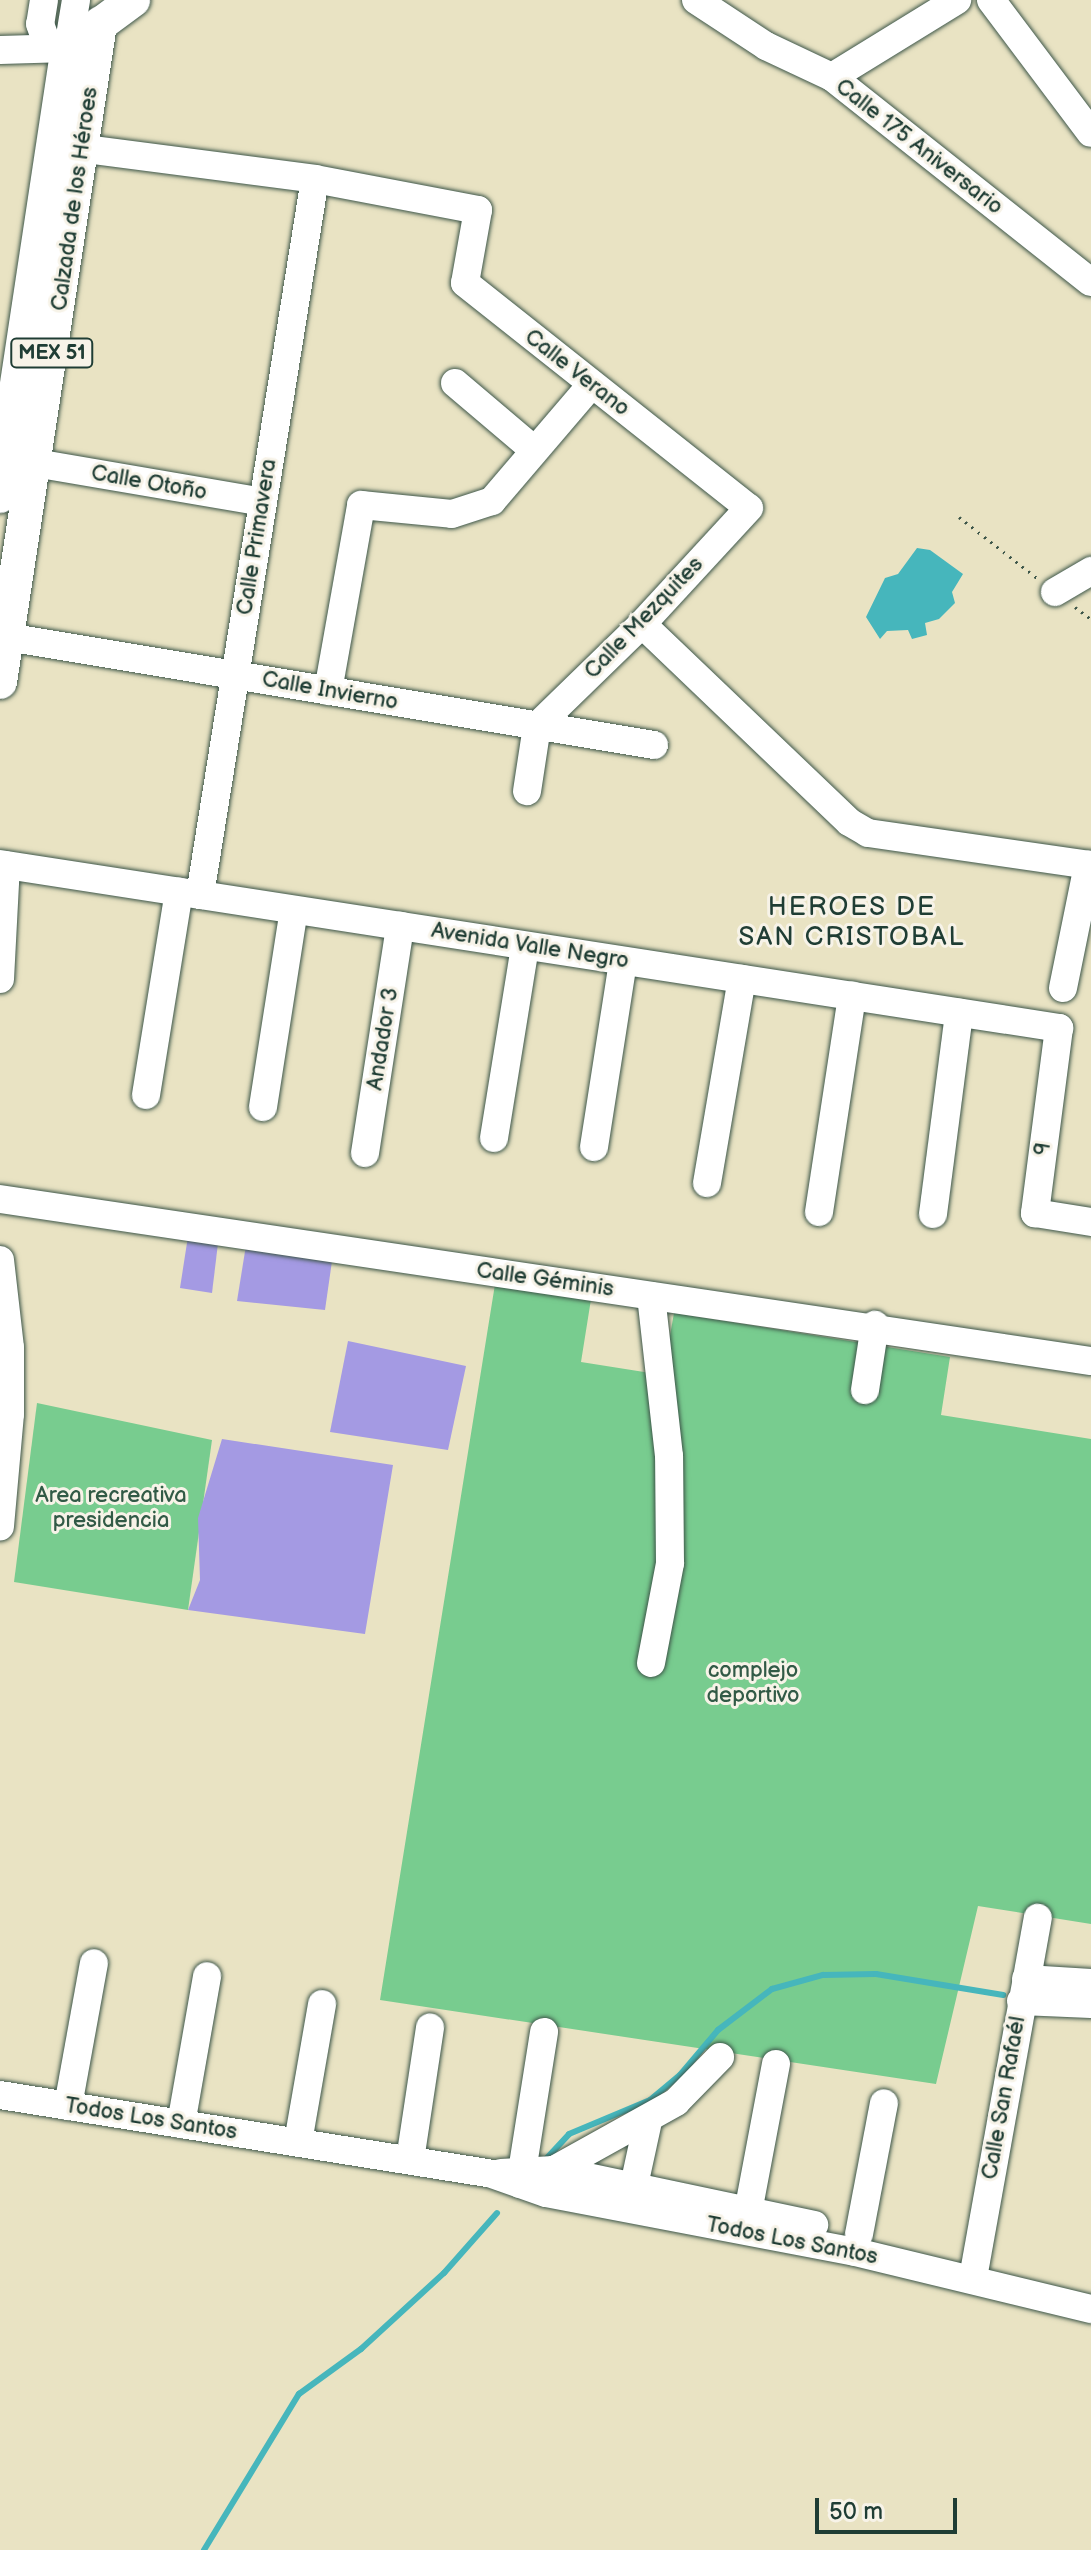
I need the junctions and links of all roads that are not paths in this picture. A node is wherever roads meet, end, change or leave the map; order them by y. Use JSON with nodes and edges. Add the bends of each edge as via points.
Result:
{"nodes":[{"id":1,"x":44,"y":0,"type":"edge"},
{"id":2,"x":133,"y":0,"type":"edge"},
{"id":3,"x":696,"y":0,"type":"edge"},
{"id":4,"x":957,"y":0,"type":"edge"},
{"id":5,"x":991,"y":0,"type":"edge"},
{"id":6,"x":93,"y":8,"type":"edge"},
{"id":7,"x":58,"y":47,"type":"junction"},
{"id":8,"x":0,"y":50,"type":"edge"},
{"id":9,"x":832,"y":77,"type":"junction"},
{"id":10,"x":1091,"y":133,"type":"edge"},
{"id":11,"x":85,"y":149,"type":"junction"},
{"id":12,"x":315,"y":179,"type":"junction"},
{"id":13,"x":1091,"y":282,"type":"edge"},
{"id":14,"x":455,"y":383,"type":"dead end"},
{"id":15,"x":591,"y":385,"type":"junction"},
{"id":16,"x":534,"y":450,"type":"junction"},
{"id":17,"x":35,"y":463,"type":"junction"},
{"id":18,"x":0,"y":496,"type":"edge"},
{"id":19,"x":263,"y":502,"type":"junction"},
{"id":20,"x":749,"y":508,"type":"joint"},
{"id":21,"x":1091,"y":571,"type":"edge"},
{"id":22,"x":1055,"y":592,"type":"road end"},
{"id":23,"x":642,"y":624,"type":"junction"},
{"id":24,"x":7,"y":637,"type":"junction"},
{"id":25,"x":235,"y":675,"type":"junction"},
{"id":26,"x":0,"y":682,"type":"edge"},
{"id":27,"x":328,"y":691,"type":"junction"},
{"id":28,"x":537,"y":726,"type":"junction"},
{"id":29,"x":654,"y":745,"type":"dead end"},
{"id":30,"x":527,"y":791,"type":"dead end"},
{"id":31,"x":3,"y":865,"type":"edge"},
{"id":32,"x":1090,"y":865,"type":"edge"},
{"id":33,"x":189,"y":893,"type":"junction"},
{"id":34,"x":294,"y":910,"type":"junction"},
{"id":35,"x":400,"y":926,"type":"junction"},
{"id":36,"x":1082,"y":938,"type":"edge"},
{"id":37,"x":525,"y":946,"type":"junction"},
{"id":38,"x":623,"y":961,"type":"junction"},
{"id":39,"x":0,"y":979,"type":"edge"},
{"id":40,"x":742,"y":979,"type":"junction"},
{"id":41,"x":1063,"y":988,"type":"dead end"},
{"id":42,"x":852,"y":996,"type":"junction"},
{"id":43,"x":959,"y":1013,"type":"junction"},
{"id":44,"x":1059,"y":1028,"type":"joint"},
{"id":45,"x":146,"y":1095,"type":"dead end"},
{"id":46,"x":263,"y":1107,"type":"dead end"},
{"id":47,"x":494,"y":1138,"type":"dead end"},
{"id":48,"x":594,"y":1147,"type":"dead end"},
{"id":49,"x":365,"y":1153,"type":"dead end"},
{"id":50,"x":707,"y":1183,"type":"dead end"},
{"id":51,"x":0,"y":1199,"type":"edge"},
{"id":52,"x":819,"y":1212,"type":"dead end"},
{"id":53,"x":933,"y":1214,"type":"dead end"},
{"id":54,"x":1091,"y":1222,"type":"edge"},
{"id":55,"x":0,"y":1260,"type":"edge"},
{"id":56,"x":651,"y":1296,"type":"junction"},
{"id":57,"x":875,"y":1325,"type":"junction"},
{"id":58,"x":5,"y":1348,"type":"edge"},
{"id":59,"x":1091,"y":1361,"type":"edge"},
{"id":60,"x":865,"y":1390,"type":"dead end"},
{"id":61,"x":0,"y":1527,"type":"edge"},
{"id":62,"x":651,"y":1663,"type":"dead end"},
{"id":63,"x":1038,"y":1918,"type":"dead end"},
{"id":64,"x":94,"y":1963,"type":"dead end"},
{"id":65,"x":207,"y":1976,"type":"dead end"},
{"id":66,"x":1091,"y":1983,"type":"edge"},
{"id":67,"x":1024,"y":1990,"type":"junction"},
{"id":68,"x":322,"y":2004,"type":"dead end"},
{"id":69,"x":1091,"y":2004,"type":"edge"},
{"id":70,"x":430,"y":2028,"type":"dead end"},
{"id":71,"x":544,"y":2032,"type":"dead end"},
{"id":72,"x":720,"y":2057,"type":"dead end"},
{"id":73,"x":776,"y":2064,"type":"dead end"},
{"id":74,"x":0,"y":2095,"type":"edge"},
{"id":75,"x":884,"y":2103,"type":"dead end"},
{"id":76,"x":68,"y":2106,"type":"junction"},
{"id":77,"x":648,"y":2121,"type":"junction"},
{"id":78,"x":181,"y":2124,"type":"junction"},
{"id":79,"x":298,"y":2142,"type":"junction"},
{"id":80,"x":410,"y":2160,"type":"junction"},
{"id":81,"x":535,"y":2179,"type":"junction"},
{"id":82,"x":633,"y":2190,"type":"junction"},
{"id":83,"x":746,"y":2222,"type":"junction"},
{"id":84,"x":859,"y":2234,"type":"junction"},
{"id":85,"x":974,"y":2269,"type":"junction"},
{"id":86,"x":1091,"y":2289,"type":"edge"},
{"id":87,"x":1091,"y":2309,"type":"edge"}],
"edges":[{"from":1,"to":7,"type":"street","via":[[40,24]]},
{"from":2,"to":6,"type":"main road"},
{"from":3,"to":9,"type":"street","name":"Calle 175 Aniversario","via":[[766,46]]},
{"from":4,"to":9,"type":"street"},
{"from":5,"to":10,"type":"street"},
{"from":6,"to":7,"type":"main road"},
{"from":6,"to":11,"type":"main road","name":"Calzada de los Héroes","number":"MEX 51"},
{"from":7,"to":8,"type":"street"},
{"from":7,"to":18,"type":"main road","name":"Calzada de los Héroes","number":"MEX 51"},
{"from":9,"to":13,"type":"street","name":"Calle 175 Aniversario"},
{"from":11,"to":12,"type":"street"},
{"from":11,"to":17,"type":"main road","name":"Calzada de los Héroes","number":"MEX 51"},
{"from":12,"to":15,"type":"street","name":"Calle Verano","via":[[478,210],[465,283]]},
{"from":12,"to":19,"type":"street","name":"Calle Primavera"},
{"from":14,"to":16,"type":"street"},
{"from":15,"to":16,"type":"street"},
{"from":15,"to":20,"type":"street","name":"Calle Verano"},
{"from":16,"to":27,"type":"street","via":[[492,501],[478,506],[452,514],[361,505]]},
{"from":17,"to":19,"type":"street","name":"Calle Otoño"},
{"from":17,"to":24,"type":"main road","name":"Calzada de los Héroes","number":"MEX 51"},
{"from":19,"to":25,"type":"street","name":"Calle Primavera"},
{"from":20,"to":23,"type":"street","name":"Calle Mezquites"},
{"from":21,"to":22,"type":"street"},
{"from":23,"to":28,"type":"street","name":"Calle Mezquites"},
{"from":23,"to":32,"type":"street","via":[[849,822],[868,833]]},
{"from":24,"to":25,"type":"street","name":"Calle Invierno"},
{"from":24,"to":26,"type":"main road","name":"Calzada de los Héroes","number":"MEX 51"},
{"from":25,"to":27,"type":"street","name":"Calle Invierno"},
{"from":25,"to":33,"type":"street","name":"Calle Primavera"},
{"from":27,"to":28,"type":"street","name":"Calle Invierno"},
{"from":28,"to":29,"type":"street","name":"Calle Invierno"},
{"from":28,"to":30,"type":"street"},
{"from":31,"to":33,"type":"street","name":"Avenida Valle Negro"},
{"from":31,"to":39,"type":"street"},
{"from":32,"to":36,"type":"street"},
{"from":33,"to":34,"type":"street","name":"Avenida Valle Negro"},
{"from":33,"to":45,"type":"street","name":"Calle Primavera"},
{"from":34,"to":35,"type":"street","name":"Avenida Valle Negro"},
{"from":34,"to":46,"type":"street"},
{"from":35,"to":37,"type":"street","name":"Avenida Valle Negro"},
{"from":35,"to":49,"type":"street","name":"Andador 3"},
{"from":36,"to":41,"type":"street"},
{"from":37,"to":38,"type":"street","name":"Avenida Valle Negro"},
{"from":37,"to":47,"type":"street"},
{"from":38,"to":40,"type":"street","name":"Avenida Valle Negro"},
{"from":38,"to":48,"type":"street"},
{"from":40,"to":42,"type":"street","name":"Avenida Valle Negro"},
{"from":40,"to":50,"type":"street"},
{"from":42,"to":43,"type":"street","name":"Avenida Valle Negro"},
{"from":42,"to":52,"type":"street"},
{"from":43,"to":44,"type":"street","name":"Avenida Valle Negro"},
{"from":43,"to":53,"type":"street"},
{"from":44,"to":54,"type":"street","name":"9","via":[[1035,1213]]},
{"from":51,"to":56,"type":"street","name":"Calle Géminis"},
{"from":55,"to":58,"type":"street"},
{"from":56,"to":57,"type":"street","name":"Calle Géminis"},
{"from":56,"to":62,"type":"street","via":[[669,1456],[670,1563]]},
{"from":57,"to":59,"type":"street","name":"Calle Géminis"},
{"from":57,"to":60,"type":"street"},
{"from":58,"to":61,"type":"street"},
{"from":63,"to":67,"type":"street","name":"Calle San Rafaél"},
{"from":64,"to":76,"type":"street"},
{"from":65,"to":78,"type":"street"},
{"from":66,"to":67,"type":"street"},
{"from":67,"to":69,"type":"street"},
{"from":67,"to":85,"type":"street","name":"Calle San Rafaél"},
{"from":68,"to":79,"type":"street"},
{"from":70,"to":80,"type":"street"},
{"from":71,"to":81,"type":"street"},
{"from":72,"to":77,"type":"street","via":[[676,2102]]},
{"from":73,"to":83,"type":"street"},
{"from":74,"to":76,"type":"street","name":"Todos Los Santos"},
{"from":75,"to":84,"type":"street"},
{"from":76,"to":78,"type":"street","name":"Todos Los Santos"},
{"from":77,"to":81,"type":"street"},
{"from":77,"to":82,"type":"street"},
{"from":78,"to":79,"type":"street","name":"Todos Los Santos"},
{"from":79,"to":80,"type":"street","name":"Todos Los Santos"},
{"from":80,"to":81,"type":"street","name":"Todos Los Santos"},
{"from":81,"to":82,"type":"street","name":"Todos Los Santos"},
{"from":81,"to":83,"type":"street","name":"Todos Los Santos"},
{"from":82,"to":83,"type":"street","name":"Todos Los Santos"},
{"from":83,"to":84,"type":"street","name":"Todos Los Santos"},
{"from":83,"to":85,"type":"street","name":"Todos Los Santos"},
{"from":84,"to":85,"type":"street","name":"Todos Los Santos"},
{"from":85,"to":86,"type":"street","name":"Todos Los Santos"},
{"from":85,"to":87,"type":"street","name":"Todos Los Santos"}]}
